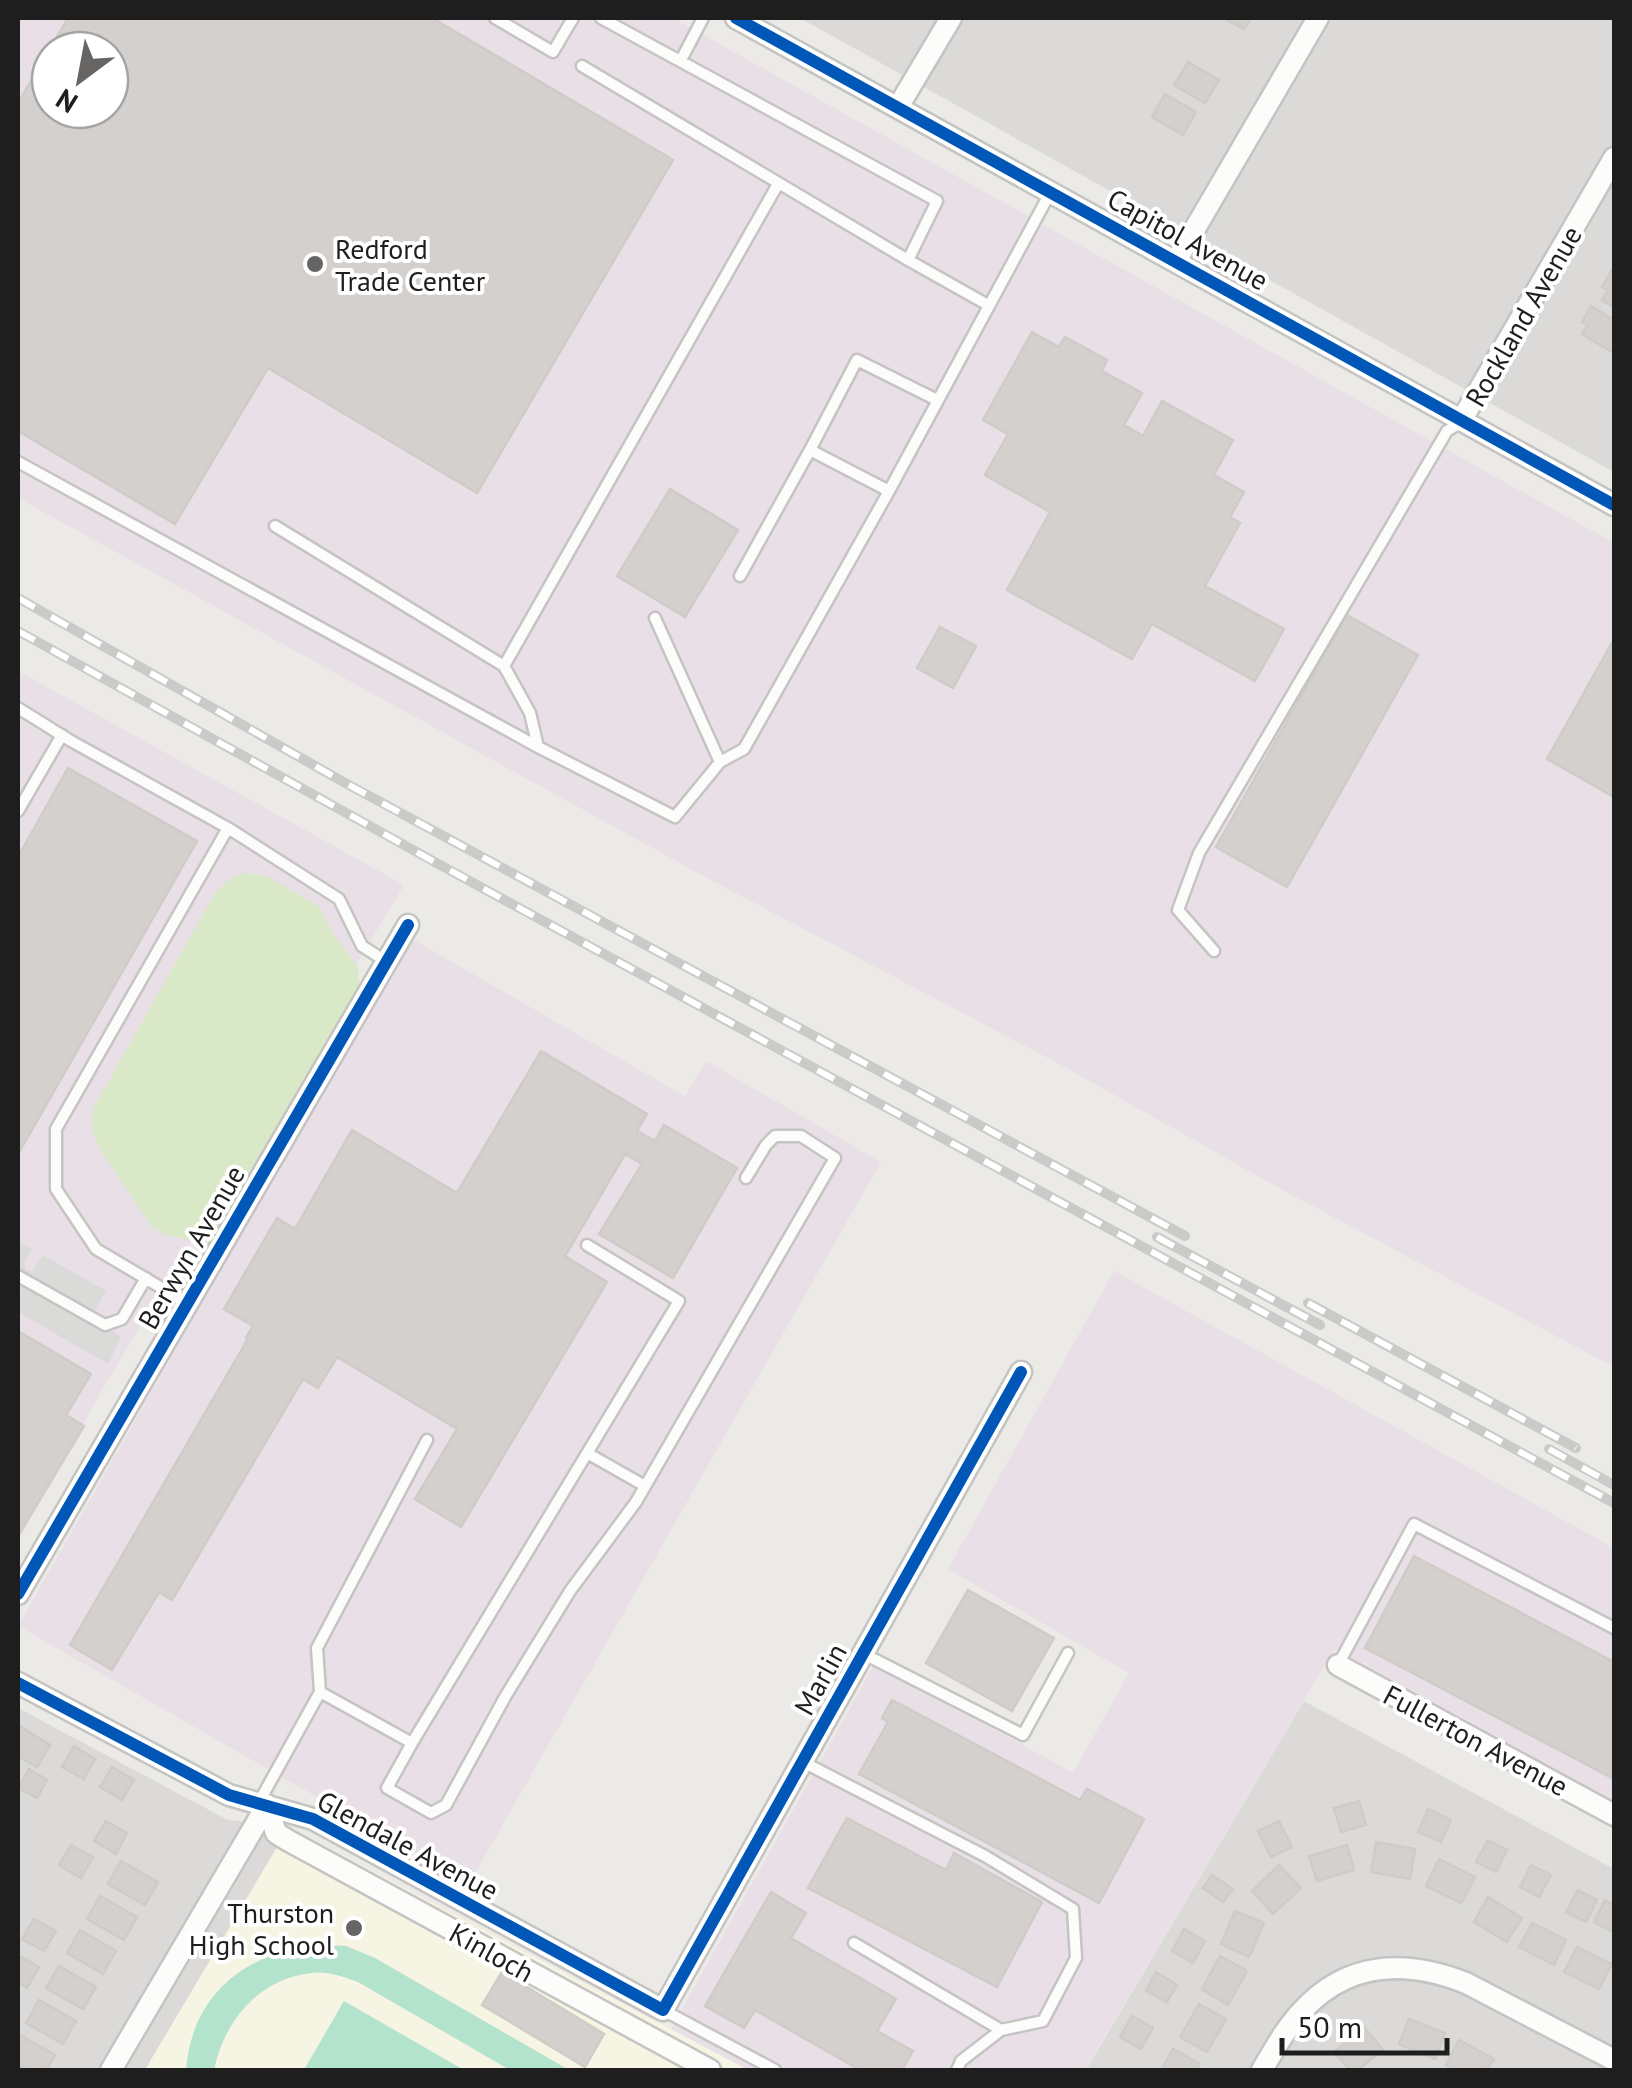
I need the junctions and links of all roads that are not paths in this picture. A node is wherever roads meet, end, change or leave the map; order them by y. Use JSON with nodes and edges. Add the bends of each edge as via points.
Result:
{"nodes":[{"id":1,"x":495,"y":18,"type":"edge"},
{"id":2,"x":574,"y":18,"type":"edge"},
{"id":3,"x":601,"y":18,"type":"edge"},
{"id":4,"x":702,"y":18,"type":"edge"},
{"id":5,"x":736,"y":18,"type":"edge"},
{"id":6,"x":952,"y":18,"type":"edge"},
{"id":7,"x":1318,"y":18,"type":"edge"},
{"id":8,"x":681,"y":60,"type":"junction"},
{"id":9,"x":582,"y":66,"type":"dead end"},
{"id":10,"x":898,"y":107,"type":"junction"},
{"id":11,"x":1614,"y":158,"type":"edge"},
{"id":12,"x":778,"y":184,"type":"junction"},
{"id":13,"x":1051,"y":192,"type":"junction"},
{"id":14,"x":908,"y":260,"type":"junction"},
{"id":15,"x":1176,"y":261,"type":"junction"},
{"id":16,"x":988,"y":305,"type":"junction"},
{"id":17,"x":937,"y":400,"type":"junction"},
{"id":18,"x":1462,"y":421,"type":"junction"},
{"id":19,"x":810,"y":450,"type":"junction"},
{"id":20,"x":18,"y":462,"type":"edge"},
{"id":21,"x":888,"y":491,"type":"junction"},
{"id":22,"x":1614,"y":505,"type":"edge"},
{"id":23,"x":275,"y":526,"type":"dead end"},
{"id":24,"x":740,"y":576,"type":"dead end"},
{"id":25,"x":655,"y":618,"type":"dead end"},
{"id":26,"x":504,"y":666,"type":"junction"},
{"id":27,"x":18,"y":708,"type":"edge"},
{"id":28,"x":62,"y":736,"type":"junction"},
{"id":29,"x":538,"y":747,"type":"junction"},
{"id":30,"x":720,"y":762,"type":"junction"},
{"id":31,"x":18,"y":810,"type":"edge"},
{"id":32,"x":228,"y":828,"type":"junction"},
{"id":33,"x":408,"y":925,"type":"dead end"},
{"id":34,"x":1214,"y":952,"type":"dead end"},
{"id":35,"x":387,"y":962,"type":"junction"},
{"id":36,"x":746,"y":1178,"type":"dead end"},
{"id":37,"x":587,"y":1245,"type":"dead end"},
{"id":38,"x":18,"y":1276,"type":"edge"},
{"id":39,"x":146,"y":1278,"type":"junction"},
{"id":40,"x":188,"y":1304,"type":"junction"},
{"id":41,"x":1021,"y":1372,"type":"dead end"},
{"id":42,"x":428,"y":1440,"type":"dead end"},
{"id":43,"x":587,"y":1453,"type":"junction"},
{"id":44,"x":645,"y":1486,"type":"junction"},
{"id":45,"x":18,"y":1594,"type":"edge"},
{"id":46,"x":1614,"y":1628,"type":"edge"},
{"id":47,"x":863,"y":1653,"type":"junction"},
{"id":48,"x":1068,"y":1653,"type":"dead end"},
{"id":49,"x":1338,"y":1665,"type":"joint"},
{"id":50,"x":18,"y":1683,"type":"edge"},
{"id":51,"x":320,"y":1692,"type":"junction"},
{"id":52,"x":412,"y":1743,"type":"junction"},
{"id":53,"x":802,"y":1762,"type":"junction"},
{"id":54,"x":263,"y":1804,"type":"junction"},
{"id":55,"x":1614,"y":1815,"type":"edge"},
{"id":56,"x":854,"y":1943,"type":"dead end"},
{"id":57,"x":663,"y":2010,"type":"junction"},
{"id":58,"x":1001,"y":2030,"type":"junction"},
{"id":59,"x":1610,"y":2059,"type":"edge"},
{"id":60,"x":677,"y":2063,"type":"edge"},
{"id":61,"x":110,"y":2070,"type":"edge"},
{"id":62,"x":710,"y":2070,"type":"edge"},
{"id":63,"x":775,"y":2070,"type":"edge"},
{"id":64,"x":956,"y":2070,"type":"edge"},
{"id":65,"x":1262,"y":2070,"type":"edge"}],
"edges":[{"from":1,"to":2,"type":"lane","via":[[552,52]]},
{"from":3,"to":8,"type":"lane"},
{"from":4,"to":8,"type":"lane"},
{"from":5,"to":10,"type":"street","name":"Capitol Avenue"},
{"from":6,"to":10,"type":"street"},
{"from":7,"to":15,"type":"street"},
{"from":8,"to":14,"type":"lane","via":[[936,201]]},
{"from":9,"to":12,"type":"lane"},
{"from":10,"to":13,"type":"street","name":"Capitol Avenue"},
{"from":11,"to":18,"type":"street","name":"Rockland Avenue"},
{"from":12,"to":14,"type":"lane"},
{"from":12,"to":26,"type":"lane"},
{"from":13,"to":15,"type":"street","name":"Capitol Avenue"},
{"from":13,"to":16,"type":"lane"},
{"from":14,"to":16,"type":"lane"},
{"from":15,"to":18,"type":"street","name":"Capitol Avenue"},
{"from":16,"to":17,"type":"lane"},
{"from":17,"to":19,"type":"lane","via":[[857,360]]},
{"from":17,"to":21,"type":"lane"},
{"from":18,"to":22,"type":"street","name":"Capitol Avenue"},
{"from":18,"to":34,"type":"lane","via":[[1447,431],[1199,853],[1178,910]]},
{"from":19,"to":21,"type":"lane"},
{"from":19,"to":24,"type":"lane"},
{"from":20,"to":29,"type":"lane"},
{"from":21,"to":30,"type":"lane","via":[[744,749]]},
{"from":23,"to":26,"type":"lane"},
{"from":25,"to":30,"type":"lane"},
{"from":26,"to":29,"type":"lane","via":[[530,713]]},
{"from":27,"to":28,"type":"lane"},
{"from":28,"to":31,"type":"lane"},
{"from":28,"to":32,"type":"lane"},
{"from":29,"to":30,"type":"lane","via":[[675,817]]},
{"from":32,"to":35,"type":"lane","via":[[339,899],[362,946]]},
{"from":32,"to":39,"type":"lane","via":[[56,1130],[56,1189],[96,1250]]},
{"from":33,"to":35,"type":"street","name":"Berwyn Avenue"},
{"from":35,"to":40,"type":"street","name":"Berwyn Avenue"},
{"from":36,"to":44,"type":"lane","via":[[775,1136],[801,1136],[835,1158]]},
{"from":37,"to":43,"type":"lane","via":[[679,1301]]},
{"from":38,"to":39,"type":"lane","via":[[105,1325],[122,1320]]},
{"from":39,"to":40,"type":"lane"},
{"from":40,"to":45,"type":"street","name":"Berwyn Avenue"},
{"from":41,"to":47,"type":"street","name":"Marlin"},
{"from":42,"to":51,"type":"lane","via":[[318,1648]]},
{"from":43,"to":44,"type":"lane"},
{"from":43,"to":52,"type":"lane"},
{"from":44,"to":52,"type":"lane","via":[[570,1591],[446,1805],[431,1813],[388,1788]]},
{"from":46,"to":49,"type":"lane","via":[[1414,1524]]},
{"from":47,"to":48,"type":"lane","via":[[1024,1735]]},
{"from":47,"to":53,"type":"street","name":"Marlin"},
{"from":49,"to":55,"type":"street","name":"Fullerton Avenue"},
{"from":50,"to":54,"type":"street","name":"Glendale Avenue","via":[[228,1795]]},
{"from":51,"to":52,"type":"lane"},
{"from":51,"to":54,"type":"lane"},
{"from":53,"to":57,"type":"street","name":"Marlin"},
{"from":53,"to":58,"type":"lane","via":[[986,1856],[1073,1910],[1076,1958],[1042,2021]]},
{"from":54,"to":57,"type":"street","name":"Glendale Avenue","via":[[313,1819]]},
{"from":54,"to":60,"type":"street","name":"Kinloch","via":[[276,1833]]},
{"from":54,"to":61,"type":"street"},
{"from":56,"to":58,"type":"lane"},
{"from":57,"to":63,"type":"lane"},
{"from":58,"to":64,"type":"lane"},
{"from":59,"to":65,"type":"street","via":[[1442,1973],[1395,1967],[1364,1972],[1318,1995],[1282,2034]]},
{"from":60,"to":62,"type":"street","name":"Kinloch"}]}
